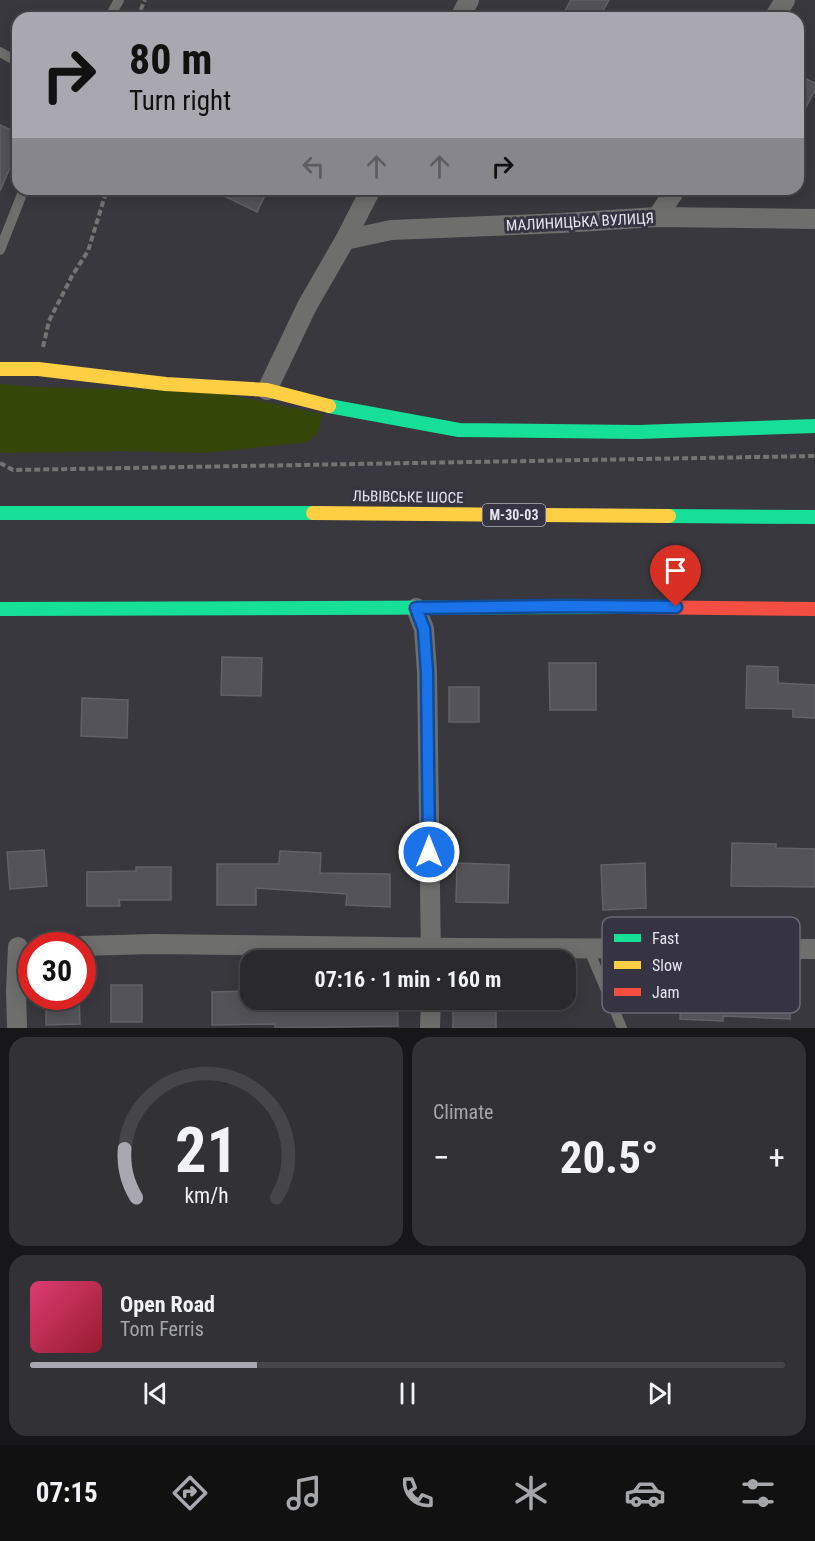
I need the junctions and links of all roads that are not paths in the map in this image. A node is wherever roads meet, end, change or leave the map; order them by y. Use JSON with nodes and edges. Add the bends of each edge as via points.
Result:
{"nodes":[{"id":1,"x":22,"y":195,"type":"edge"},
{"id":2,"x":368,"y":195,"type":"edge"},
{"id":3,"x":672,"y":195,"type":"edge"},
{"id":4,"x":657,"y":217,"type":"junction"},
{"id":5,"x":815,"y":219,"type":"edge"},
{"id":6,"x":345,"y":240,"type":"junction"},
{"id":7,"x":0,"y":250,"type":"edge"},
{"id":8,"x":0,"y":369,"type":"edge"},
{"id":9,"x":267,"y":390,"type":"junction"},
{"id":10,"x":815,"y":426,"type":"edge"},
{"id":11,"x":0,"y":513,"type":"edge"},
{"id":12,"x":815,"y":517,"type":"edge"},
{"id":13,"x":416,"y":608,"type":"junction"},
{"id":14,"x":0,"y":609,"type":"edge"},
{"id":15,"x":815,"y":609,"type":"edge"},
{"id":16,"x":96,"y":946,"type":"edge"},
{"id":17,"x":16,"y":947,"type":"edge"},
{"id":18,"x":588,"y":948,"type":"junction"},
{"id":19,"x":602,"y":948,"type":"edge"},
{"id":20,"x":800,"y":949,"type":"edge"},
{"id":21,"x":815,"y":949,"type":"edge"},
{"id":22,"x":319,"y":950,"type":"edge"},
{"id":23,"x":431,"y":950,"type":"edge"},
{"id":24,"x":536,"y":950,"type":"edge"},
{"id":25,"x":602,"y":982,"type":"edge"},
{"id":26,"x":431,"y":1010,"type":"edge"},
{"id":27,"x":615,"y":1013,"type":"edge"},
{"id":28,"x":17,"y":1028,"type":"edge"},
{"id":29,"x":430,"y":1028,"type":"edge"},
{"id":30,"x":621,"y":1028,"type":"edge"}],
"edges":[{"from":1,"to":7,"type":"lane"},
{"from":2,"to":6,"type":"street"},
{"from":3,"to":4,"type":"street"},
{"from":4,"to":5,"type":"street","name":"МАЛИНИЦЬКА ВУЛИЦЯ"},
{"from":4,"to":6,"type":"street","name":"МАЛИНИЦЬКА ВУЛИЦЯ","via":[[391,230]]},
{"from":6,"to":9,"type":"street","via":[[307,306]]},
{"from":8,"to":9,"type":"street"},
{"from":9,"to":10,"type":"street","via":[[342,410],[459,430],[638,432]]},
{"from":11,"to":12,"type":"street","name":"ЛЬВІВСЬКЕ ШОСЕ","number":"М-30-03"},
{"from":13,"to":14,"type":"street"},
{"from":13,"to":15,"type":"street"},
{"from":13,"to":23,"type":"street","via":[[424,629],[427,672]]},
{"from":16,"to":22,"type":"street"},
{"from":17,"to":28,"type":"street"},
{"from":18,"to":19,"type":"street"},
{"from":18,"to":24,"type":"street"},
{"from":18,"to":25,"type":"lane"},
{"from":20,"to":21,"type":"street"},
{"from":26,"to":29,"type":"street"},
{"from":27,"to":30,"type":"lane"}]}
